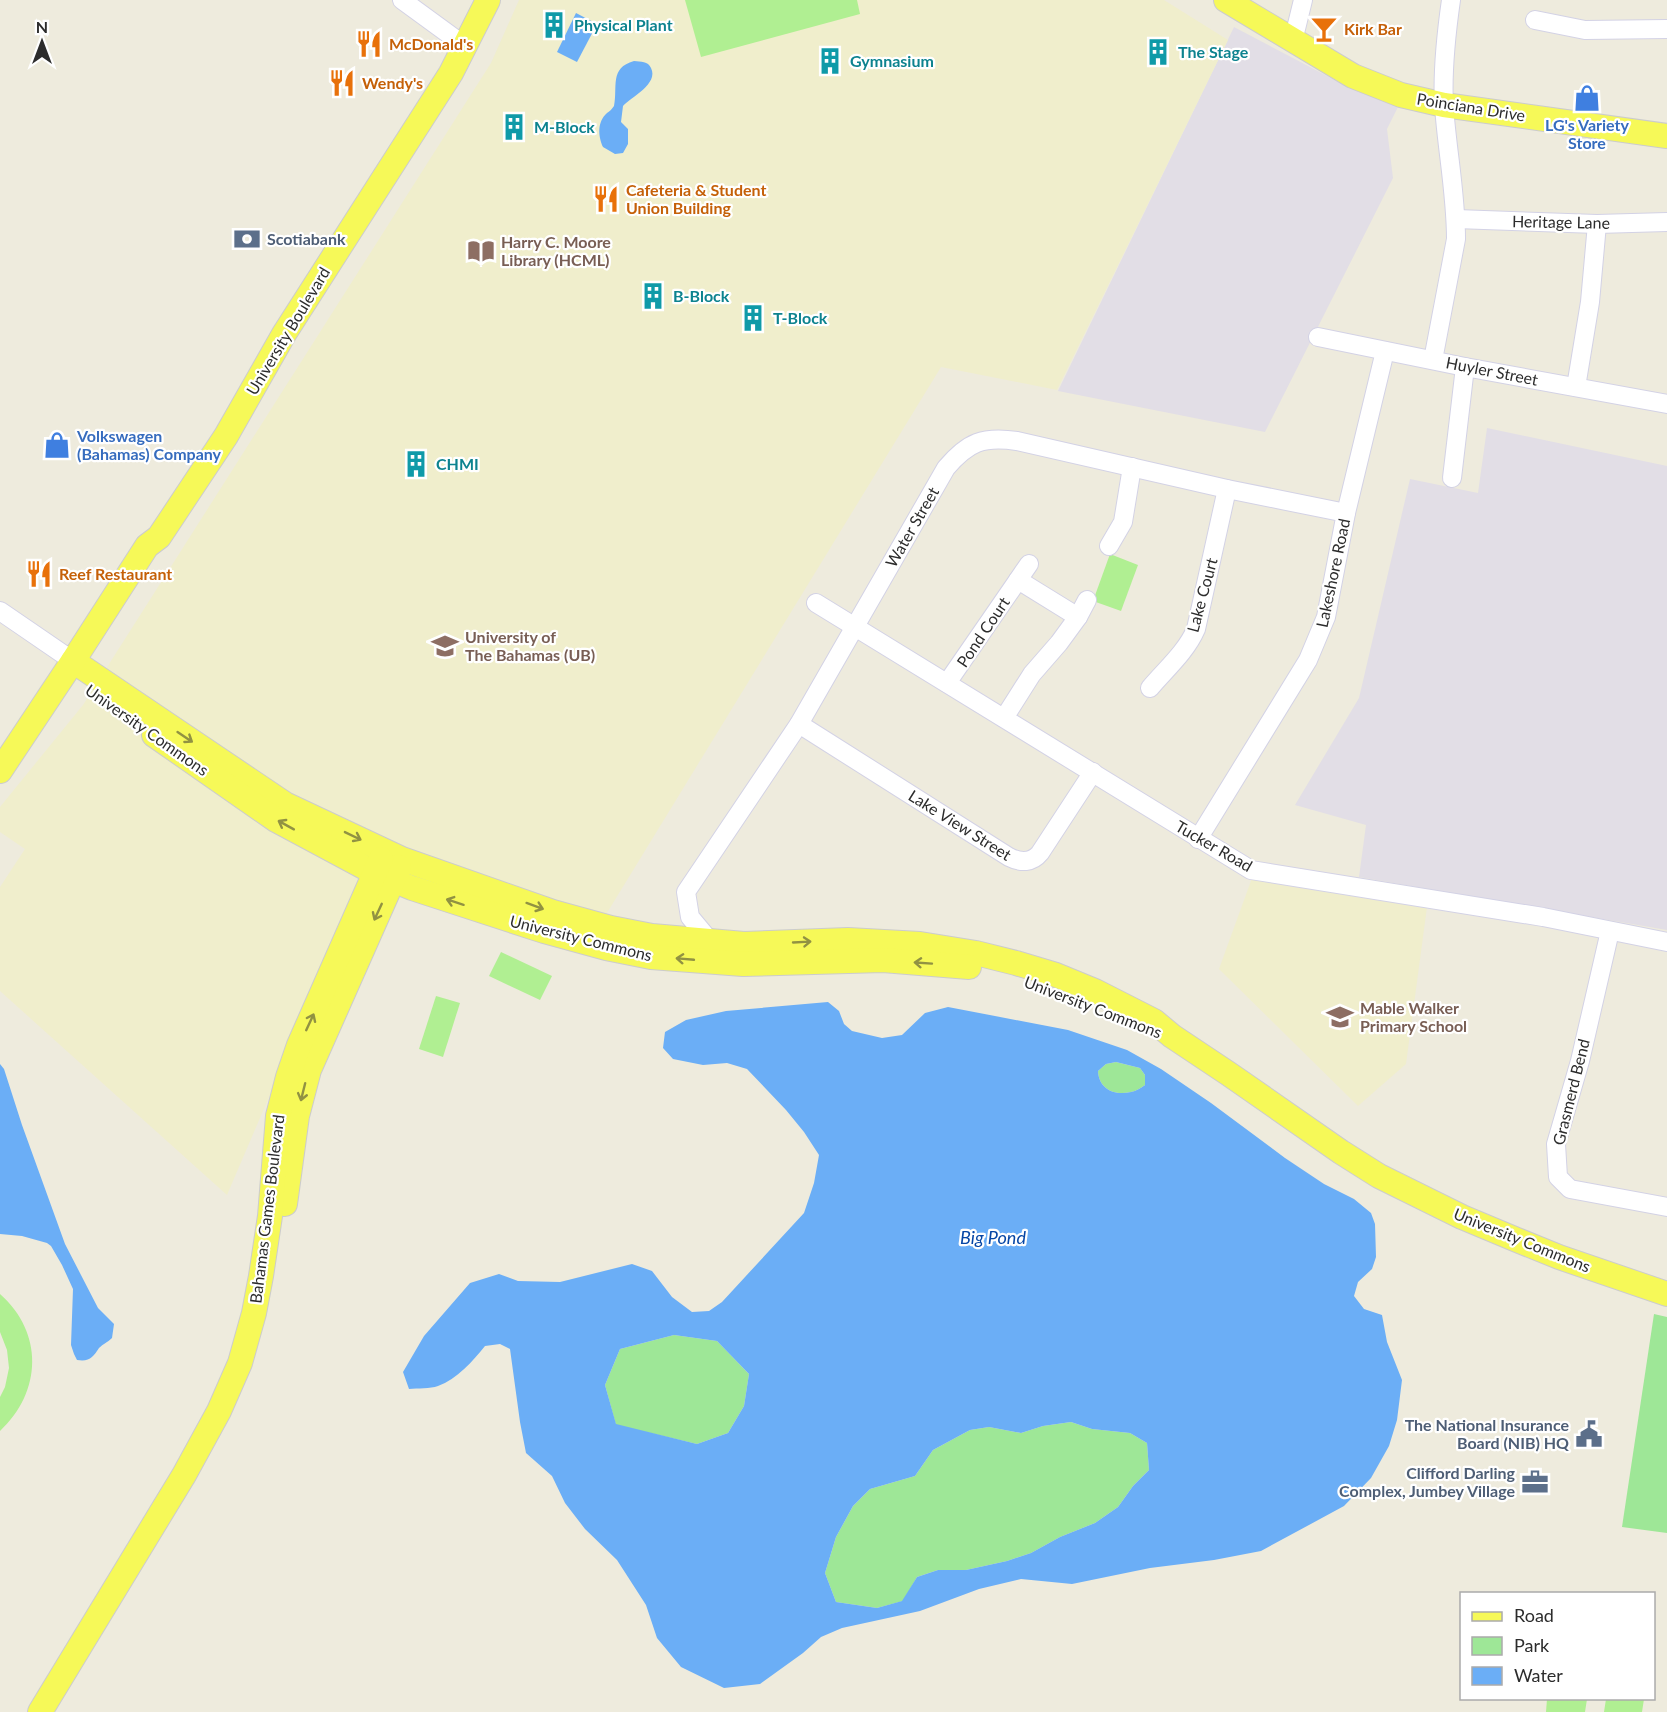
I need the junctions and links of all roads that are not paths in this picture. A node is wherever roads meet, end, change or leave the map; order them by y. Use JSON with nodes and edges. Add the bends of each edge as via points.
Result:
{"nodes":[{"id":1,"x":402,"y":0,"type":"edge"},
{"id":2,"x":488,"y":0,"type":"edge"},
{"id":3,"x":1226,"y":0,"type":"edge"},
{"id":4,"x":1304,"y":0,"type":"edge"},
{"id":5,"x":1451,"y":0,"type":"edge"},
{"id":6,"x":1535,"y":20,"type":"dead end"},
{"id":7,"x":1667,"y":29,"type":"edge"},
{"id":8,"x":1293,"y":41,"type":"junction"},
{"id":9,"x":465,"y":46,"type":"junction"},
{"id":10,"x":1444,"y":105,"type":"junction"},
{"id":11,"x":1667,"y":136,"type":"edge"},
{"id":12,"x":1456,"y":219,"type":"junction"},
{"id":13,"x":1667,"y":222,"type":"edge"},
{"id":14,"x":1597,"y":224,"type":"junction"},
{"id":15,"x":1318,"y":337,"type":"dead end"},
{"id":16,"x":1386,"y":351,"type":"junction"},
{"id":17,"x":1432,"y":360,"type":"junction"},
{"id":18,"x":1466,"y":367,"type":"junction"},
{"id":19,"x":1576,"y":387,"type":"junction"},
{"id":20,"x":1667,"y":404,"type":"edge"},
{"id":21,"x":1132,"y":467,"type":"junction"},
{"id":22,"x":1452,"y":478,"type":"dead end"},
{"id":23,"x":1227,"y":489,"type":"junction"},
{"id":24,"x":1346,"y":513,"type":"junction"},
{"id":25,"x":1109,"y":546,"type":"dead end"},
{"id":26,"x":1029,"y":564,"type":"dead end"},
{"id":27,"x":1018,"y":580,"type":"junction"},
{"id":28,"x":1087,"y":600,"type":"dead end"},
{"id":29,"x":816,"y":603,"type":"dead end"},
{"id":30,"x":0,"y":610,"type":"edge"},
{"id":31,"x":1078,"y":617,"type":"junction"},
{"id":32,"x":0,"y":623,"type":"edge"},
{"id":33,"x":854,"y":626,"type":"junction"},
{"id":34,"x":75,"y":671,"type":"junction"},
{"id":35,"x":947,"y":683,"type":"junction"},
{"id":36,"x":1150,"y":688,"type":"dead end"},
{"id":37,"x":1004,"y":718,"type":"junction"},
{"id":38,"x":799,"y":724,"type":"junction"},
{"id":39,"x":0,"y":771,"type":"edge"},
{"id":40,"x":1093,"y":772,"type":"junction"},
{"id":41,"x":0,"y":787,"type":"edge"},
{"id":42,"x":1198,"y":839,"type":"junction"},
{"id":43,"x":389,"y":866,"type":"junction"},
{"id":44,"x":1610,"y":931,"type":"junction"},
{"id":45,"x":710,"y":941,"type":"junction"},
{"id":46,"x":1667,"y":942,"type":"edge"},
{"id":47,"x":1172,"y":1036,"type":"junction"},
{"id":48,"x":284,"y":1140,"type":"junction"},
{"id":49,"x":1667,"y":1207,"type":"edge"},
{"id":50,"x":1667,"y":1294,"type":"edge"},
{"id":51,"x":40,"y":1712,"type":"edge"},
{"id":52,"x":58,"y":1712,"type":"edge"}],
"edges":[{"from":1,"to":9,"type":"street"},
{"from":2,"to":9,"type":"main road","name":"University Boulevard"},
{"from":3,"to":8,"type":"main road","name":"Poinciana Drive"},
{"from":4,"to":8,"type":"street"},
{"from":5,"to":10,"type":"street","via":[[1444,51]]},
{"from":6,"to":7,"type":"street","via":[[1585,30]]},
{"from":8,"to":10,"type":"main road","name":"Poinciana Drive","via":[[1353,76],[1401,95]]},
{"from":9,"to":34,"type":"main road","name":"University Boulevard","via":[[284,334],[226,436],[159,537],[157,550]]},
{"from":10,"to":11,"type":"main road","name":"Poinciana Drive"},
{"from":10,"to":12,"type":"street"},
{"from":12,"to":14,"type":"street","name":"Heritage Lane"},
{"from":12,"to":17,"type":"street","via":[[1456,239]]},
{"from":13,"to":14,"type":"street","name":"Heritage Lane"},
{"from":14,"to":19,"type":"street","via":[[1590,302]]},
{"from":15,"to":16,"type":"street","name":"Huyler Street"},
{"from":16,"to":17,"type":"street","name":"Huyler Street"},
{"from":16,"to":24,"type":"street","name":"Lakeshore Road"},
{"from":17,"to":18,"type":"street","name":"Huyler Street"},
{"from":18,"to":19,"type":"street","name":"Huyler Street"},
{"from":18,"to":22,"type":"street"},
{"from":19,"to":20,"type":"street","name":"Huyler Street"},
{"from":21,"to":23,"type":"street","name":"Water Street"},
{"from":21,"to":25,"type":"street","via":[[1123,522]]},
{"from":21,"to":33,"type":"street","name":"Water Street","via":[[1004,439],[984,440],[965,448],[946,468]]},
{"from":23,"to":24,"type":"street","name":"Water Street"},
{"from":23,"to":36,"type":"street","name":"Lake Court","via":[[1196,629],[1182,652]]},
{"from":24,"to":42,"type":"street","name":"Lakeshore Road","via":[[1326,617],[1318,638]]},
{"from":26,"to":27,"type":"street","name":"Pond Court"},
{"from":27,"to":31,"type":"street","name":"Pond Court"},
{"from":27,"to":35,"type":"street","name":"Pond Court"},
{"from":28,"to":31,"type":"street"},
{"from":29,"to":33,"type":"street","name":"Tucker Road"},
{"from":30,"to":34,"type":"street"},
{"from":31,"to":37,"type":"street","via":[[1032,674]]},
{"from":32,"to":34,"type":"street"},
{"from":33,"to":35,"type":"street","name":"Tucker Road"},
{"from":33,"to":38,"type":"street","name":"Water Street"},
{"from":34,"to":39,"type":"main road","name":"University Boulevard"},
{"from":34,"to":41,"type":"main road","name":"University Boulevard","via":[[29,750]]},
{"from":34,"to":43,"type":"main road","name":"University Commons","via":[[276,819]]},
{"from":35,"to":37,"type":"street","name":"Tucker Road"},
{"from":37,"to":40,"type":"street","name":"Tucker Road"},
{"from":38,"to":40,"type":"street","name":"Lake View Street","via":[[1018,861],[1038,856]]},
{"from":38,"to":45,"type":"street","name":"Water Street","via":[[686,892],[690,917]]},
{"from":40,"to":42,"type":"street","name":"Tucker Road"},
{"from":42,"to":44,"type":"street","name":"Tucker Road","via":[[1251,870]]},
{"from":43,"to":45,"type":"main road","name":"University Commons","one_way":true,"via":[[611,928]]},
{"from":47,"to":43,"type":"main road","name":"University Commons","one_way":true,"via":[[1051,989],[974,968],[883,960],[743,964],[651,957],[606,948],[412,888]]},
{"from":43,"to":48,"type":"main road","name":"Bahamas Games Boulevard","via":[[299,1045],[283,1096]]},
{"from":44,"to":46,"type":"street","name":"Tucker Road"},
{"from":44,"to":49,"type":"street","name":"Grasmerd Bend","via":[[1556,1144],[1558,1177],[1570,1189]]},
{"from":45,"to":47,"type":"main road","name":"University Commons","one_way":true,"via":[[884,941],[976,953],[1056,975],[1095,991],[1154,1021]]},
{"from":47,"to":50,"type":"main road","name":"University Commons","via":[[1378,1176],[1527,1245]]},
{"from":48,"to":51,"type":"main road","name":"Bahamas Games Boulevard","via":[[254,1313],[240,1363],[184,1474]]},
{"from":48,"to":52,"type":"main road","name":"Bahamas Games Boulevard","via":[[276,1278],[255,1368],[235,1418],[200,1481]]}]}
